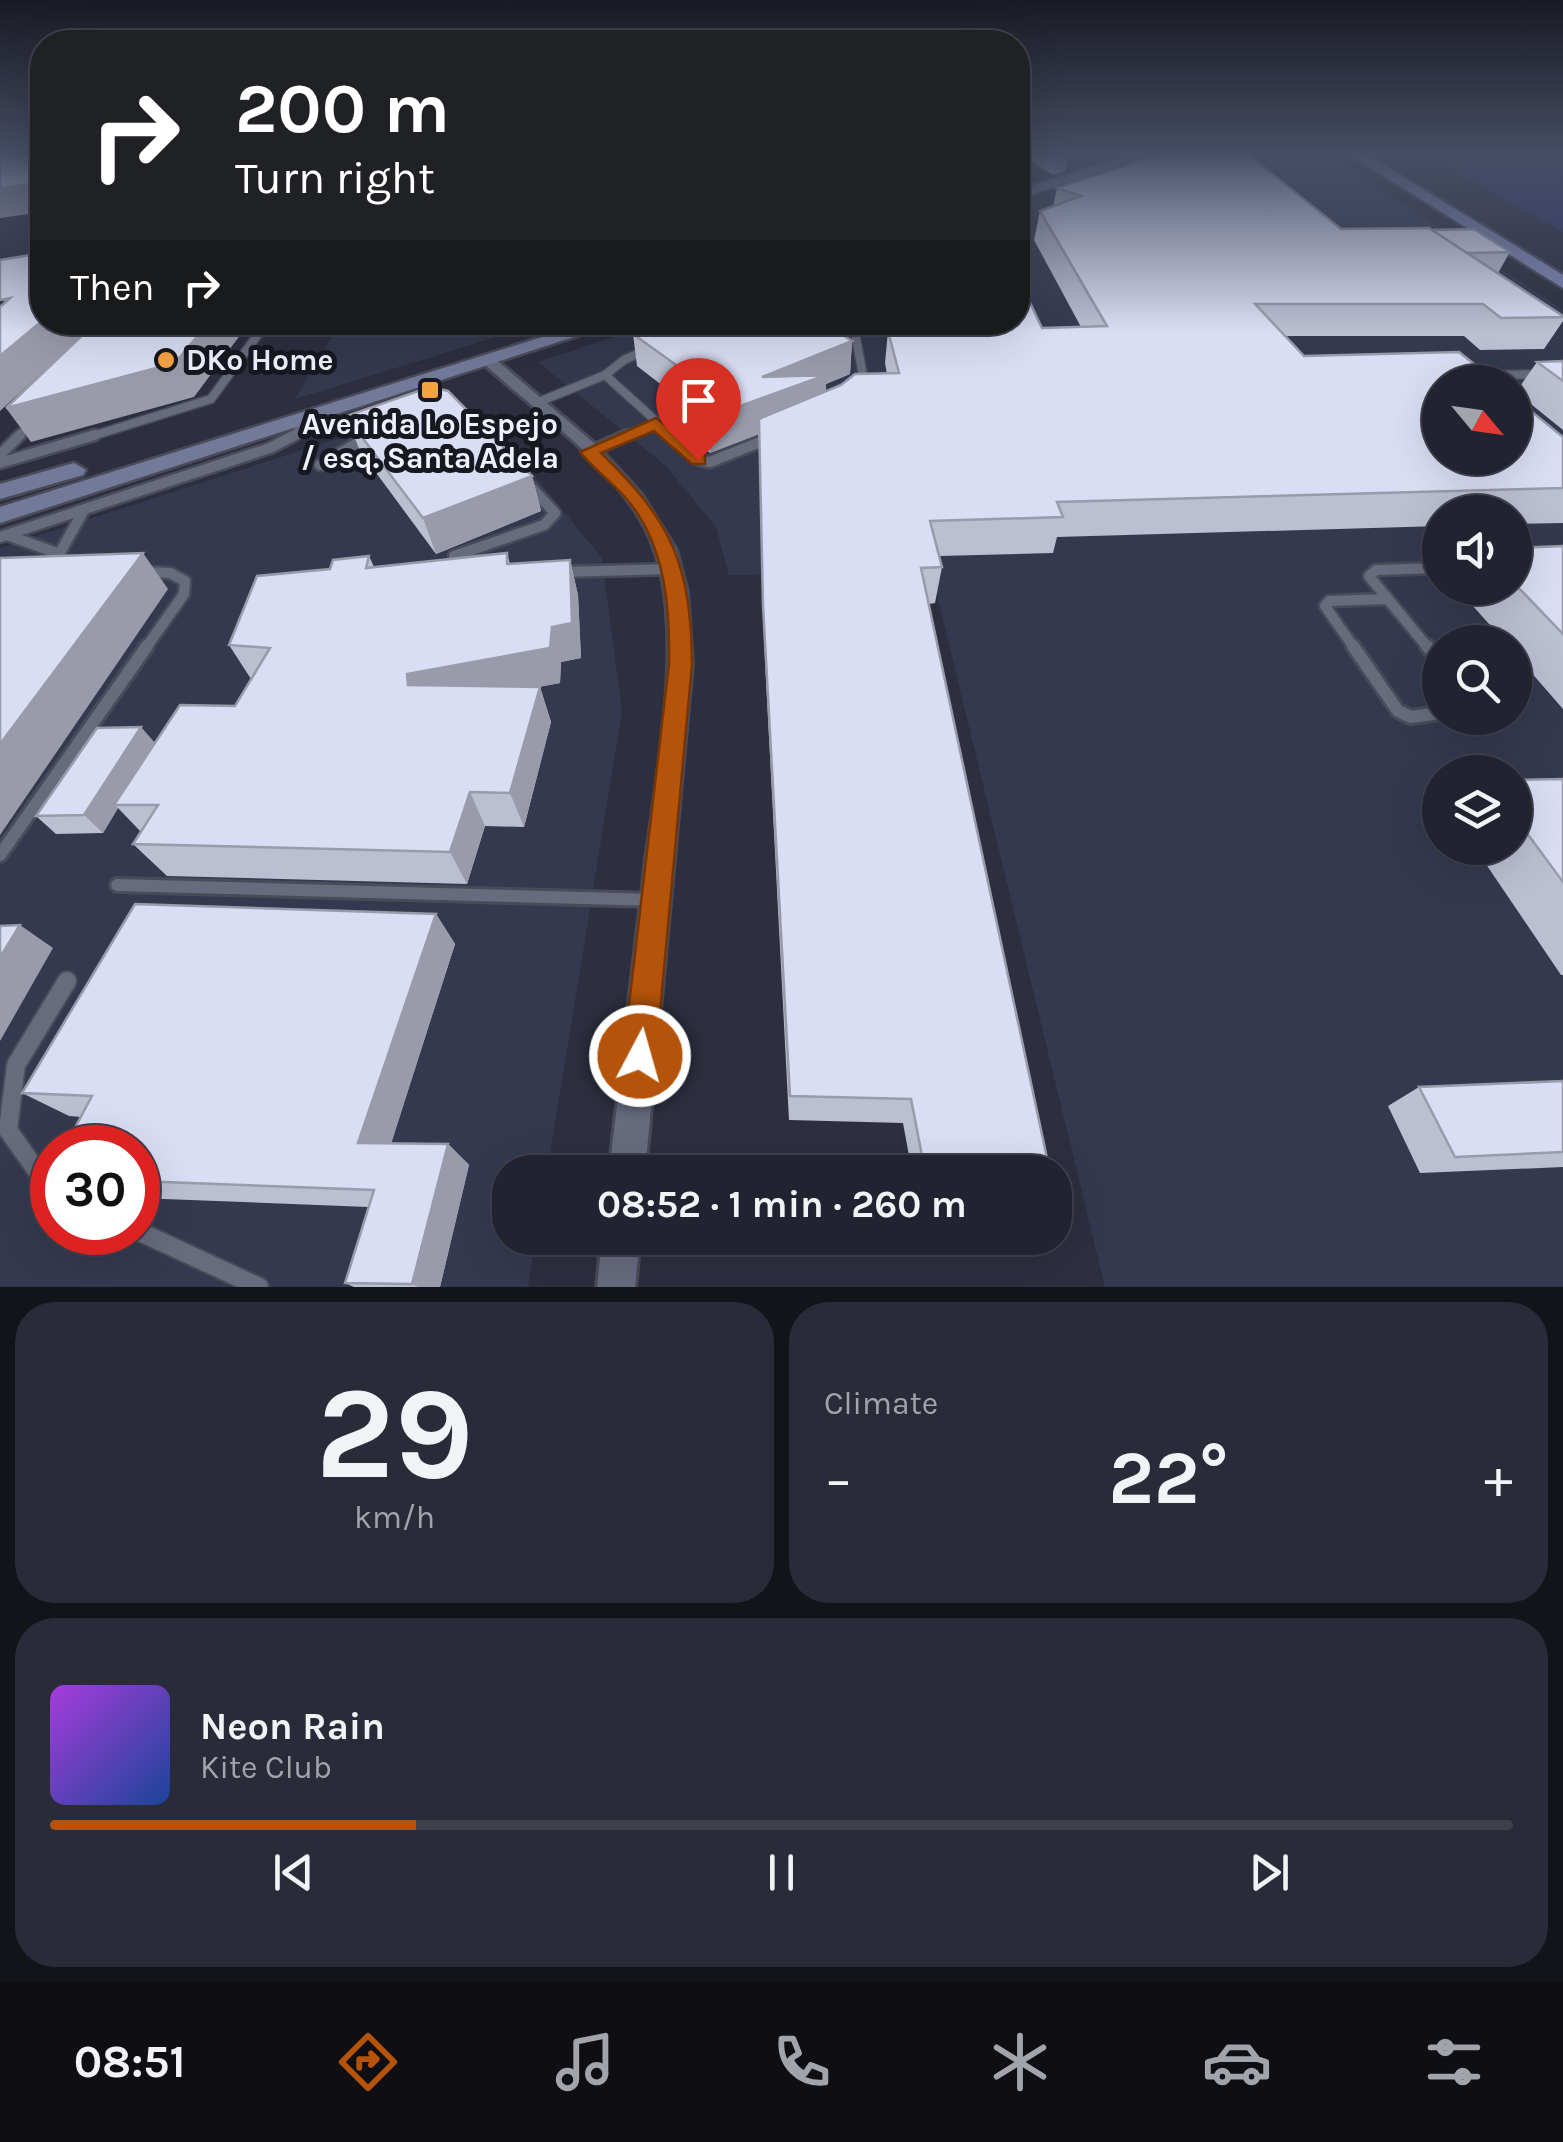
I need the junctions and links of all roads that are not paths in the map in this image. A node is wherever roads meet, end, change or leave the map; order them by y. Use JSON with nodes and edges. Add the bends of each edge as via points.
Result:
{"nodes":[{"id":1,"x":1450,"y":213,"type":"edge"},
{"id":2,"x":1563,"y":283,"type":"edge"},
{"id":3,"x":258,"y":335,"type":"edge"},
{"id":4,"x":570,"y":335,"type":"edge"},
{"id":5,"x":856,"y":335,"type":"edge"},
{"id":6,"x":654,"y":346,"type":"edge"},
{"id":7,"x":489,"y":361,"type":"junction"},
{"id":8,"x":1532,"y":374,"type":"edge"},
{"id":9,"x":1563,"y":374,"type":"edge"},
{"id":10,"x":605,"y":375,"type":"junction"},
{"id":11,"x":861,"y":394,"type":"edge"},
{"id":12,"x":536,"y":403,"type":"junction"},
{"id":13,"x":39,"y":415,"type":"edge"},
{"id":14,"x":311,"y":417,"type":"junction"},
{"id":15,"x":656,"y":424,"type":"junction"},
{"id":16,"x":793,"y":430,"type":"edge"},
{"id":17,"x":376,"y":432,"type":"edge"},
{"id":18,"x":589,"y":452,"type":"junction"},
{"id":19,"x":0,"y":455,"type":"edge"},
{"id":20,"x":0,"y":463,"type":"edge"},
{"id":21,"x":320,"y":464,"type":"dead end"},
{"id":22,"x":518,"y":475,"type":"edge"},
{"id":23,"x":84,"y":510,"type":"junction"},
{"id":24,"x":8,"y":512,"type":"edge"},
{"id":25,"x":454,"y":556,"type":"edge"},
{"id":26,"x":55,"y":559,"type":"junction"},
{"id":27,"x":73,"y":566,"type":"edge"},
{"id":28,"x":672,"y":568,"type":"junction"},
{"id":29,"x":1422,"y":569,"type":"edge"},
{"id":30,"x":131,"y":570,"type":"edge"},
{"id":31,"x":36,"y":572,"type":"edge"},
{"id":32,"x":553,"y":572,"type":"edge"},
{"id":33,"x":1388,"y":598,"type":"junction"},
{"id":34,"x":1422,"y":640,"type":"edge"},
{"id":35,"x":1422,"y":715,"type":"edge"},
{"id":36,"x":0,"y":855,"type":"edge"},
{"id":37,"x":117,"y":884,"type":"dead end"},
{"id":38,"x":656,"y":900,"type":"junction"},
{"id":39,"x":67,"y":981,"type":"dead end"},
{"id":40,"x":630,"y":1155,"type":"edge"},
{"id":41,"x":30,"y":1164,"type":"edge"},
{"id":42,"x":160,"y":1241,"type":"edge"},
{"id":43,"x":619,"y":1255,"type":"edge"},
{"id":44,"x":259,"y":1287,"type":"edge"},
{"id":45,"x":616,"y":1287,"type":"edge"}],
"edges":[{"from":1,"to":2,"type":"main road"},
{"from":3,"to":20,"type":"lane","via":[[202,404]]},
{"from":4,"to":7,"type":"main road"},
{"from":5,"to":11,"type":"lane","via":[[866,388]]},
{"from":6,"to":10,"type":"lane"},
{"from":7,"to":12,"type":"street"},
{"from":7,"to":14,"type":"main road"},
{"from":8,"to":9,"type":"lane"},
{"from":10,"to":12,"type":"lane"},
{"from":10,"to":15,"type":"lane"},
{"from":12,"to":18,"type":"street"},
{"from":13,"to":19,"type":"lane"},
{"from":14,"to":23,"type":"lane","via":[[290,440]]},
{"from":14,"to":24,"type":"main road"},
{"from":15,"to":16,"type":"lane","via":[[690,456],[710,462]]},
{"from":15,"to":18,"type":"lane"},
{"from":17,"to":21,"type":"lane"},
{"from":18,"to":28,"type":"street","via":[[646,512]]},
{"from":22,"to":25,"type":"lane","via":[[554,517]]},
{"from":23,"to":24,"type":"lane"},
{"from":23,"to":26,"type":"lane"},
{"from":24,"to":26,"type":"lane"},
{"from":26,"to":27,"type":"lane"},
{"from":26,"to":31,"type":"lane"},
{"from":28,"to":32,"type":"lane"},
{"from":28,"to":38,"type":"street","via":[[680,664]]},
{"from":29,"to":33,"type":"lane","via":[[1371,572]]},
{"from":30,"to":36,"type":"lane","via":[[170,574],[185,581],[184,594]]},
{"from":33,"to":34,"type":"lane"},
{"from":33,"to":35,"type":"lane","via":[[1325,606],[1398,712]]},
{"from":37,"to":38,"type":"lane"},
{"from":38,"to":40,"type":"street"},
{"from":39,"to":41,"type":"lane","via":[[16,1064],[8,1130]]},
{"from":42,"to":44,"type":"lane"},
{"from":43,"to":45,"type":"street"}]}
